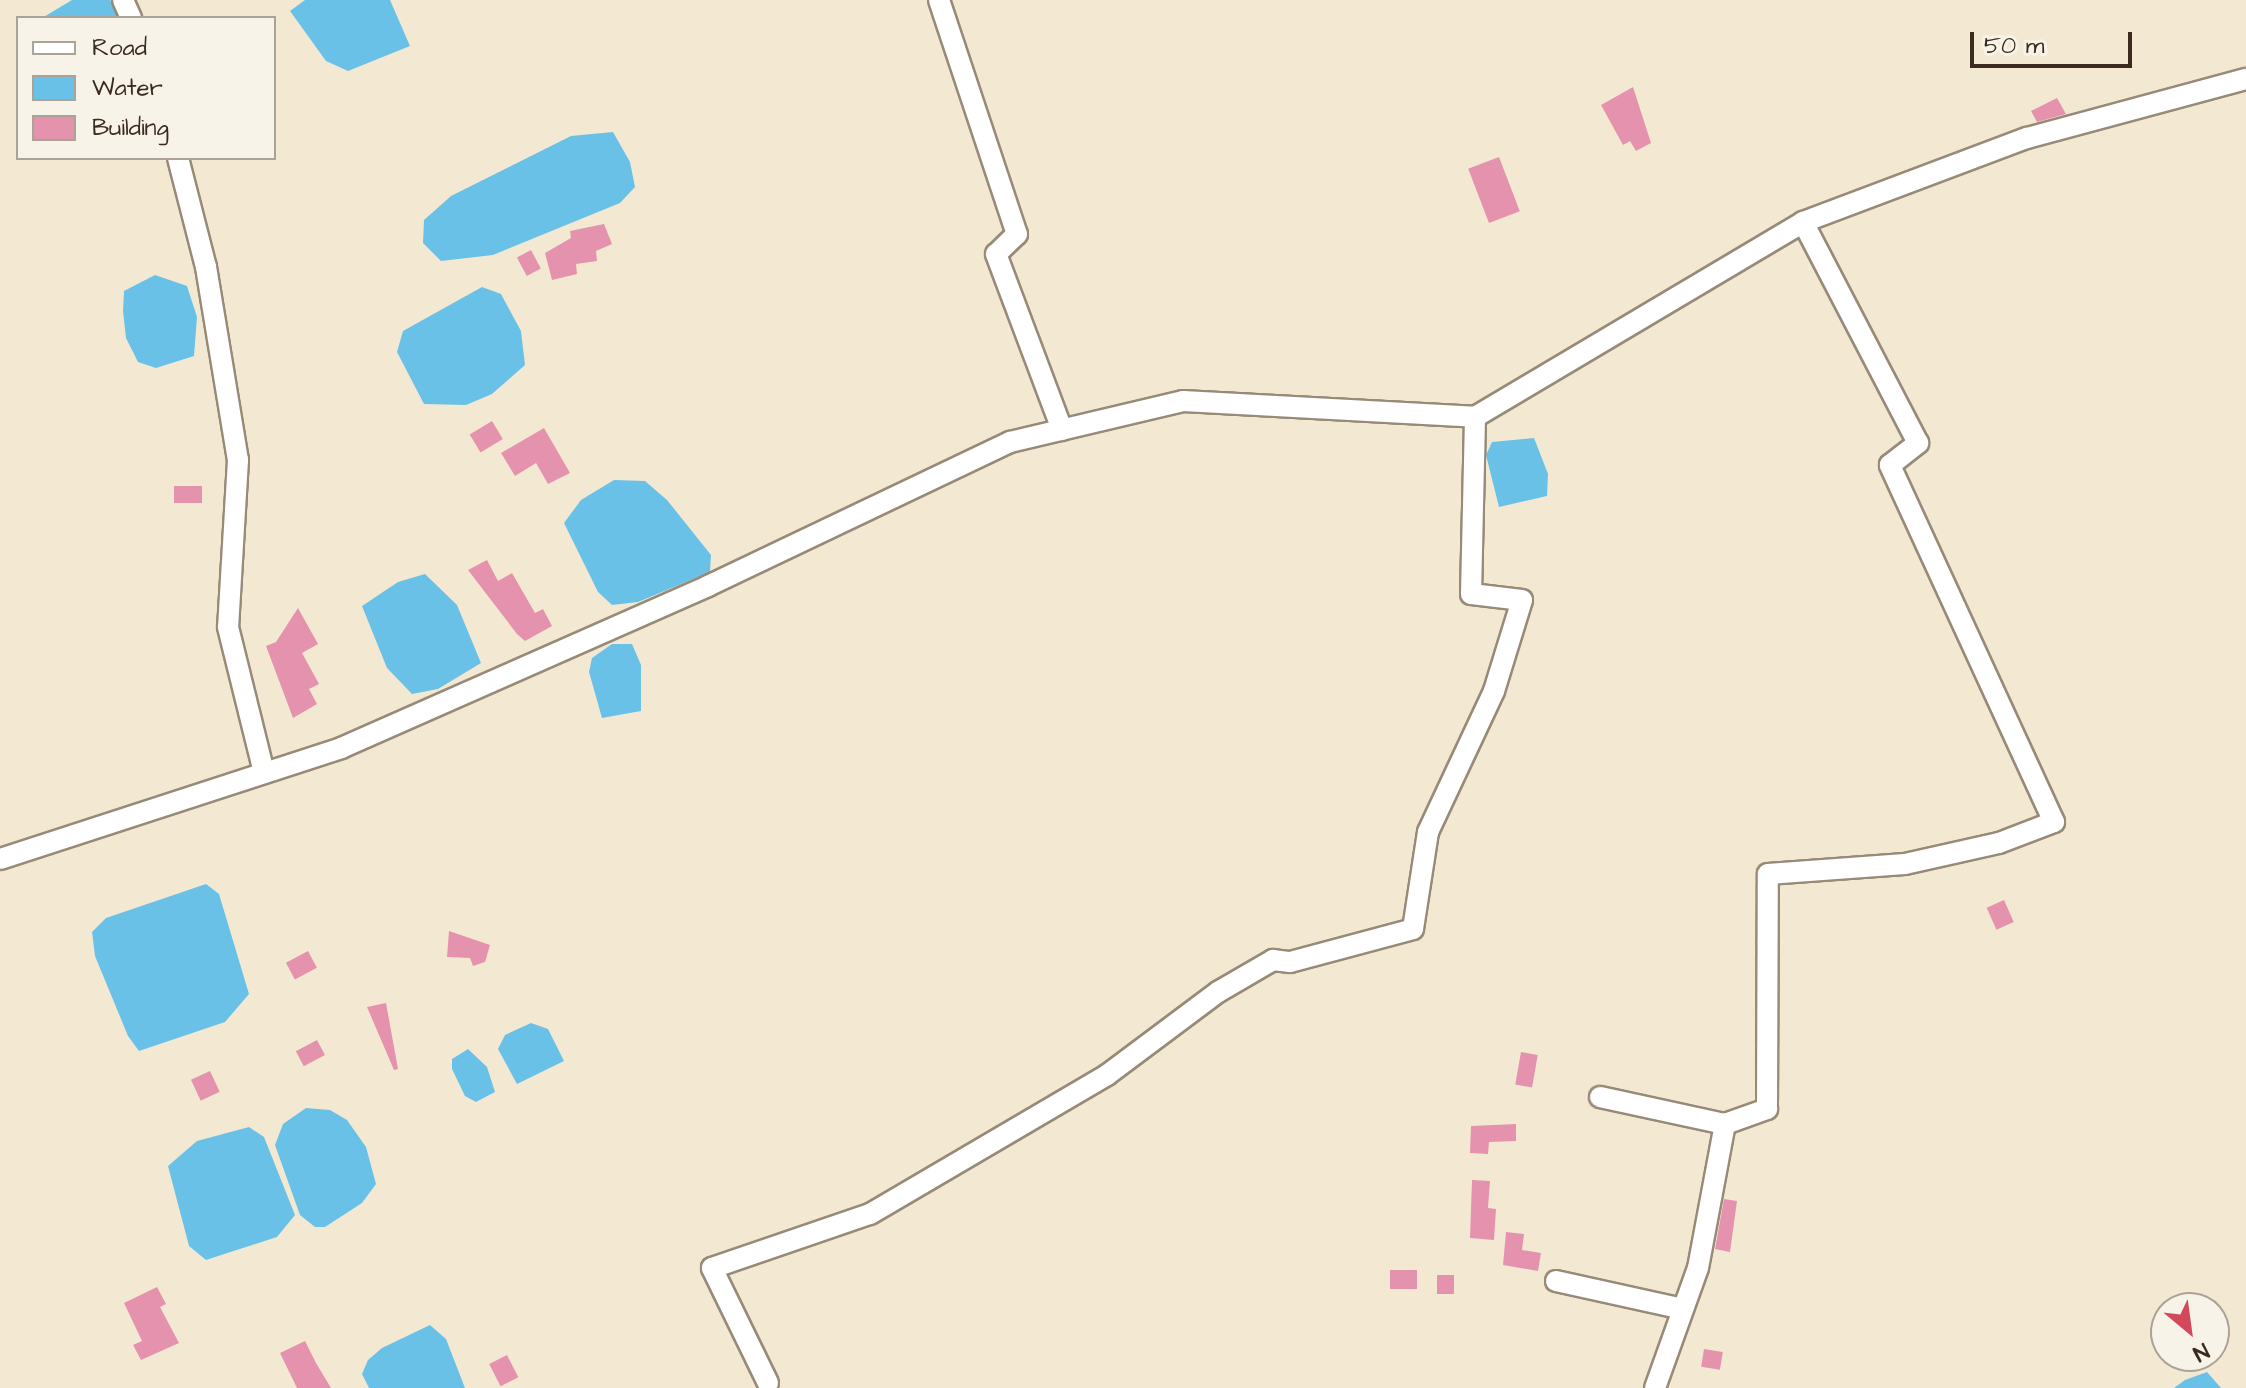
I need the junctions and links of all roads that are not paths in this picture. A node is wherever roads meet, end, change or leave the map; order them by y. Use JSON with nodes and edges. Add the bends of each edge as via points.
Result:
{"nodes":[{"id":1,"x":939,"y":0,"type":"edge"},
{"id":2,"x":2246,"y":79,"type":"edge"},
{"id":3,"x":179,"y":160,"type":"edge"},
{"id":4,"x":1803,"y":222,"type":"junction"},
{"id":5,"x":1475,"y":417,"type":"junction"},
{"id":6,"x":1062,"y":430,"type":"junction"},
{"id":7,"x":264,"y":772,"type":"junction"},
{"id":8,"x":0,"y":859,"type":"edge"},
{"id":9,"x":1600,"y":1097,"type":"dead end"},
{"id":10,"x":1725,"y":1124,"type":"junction"},
{"id":11,"x":1556,"y":1281,"type":"dead end"},
{"id":12,"x":1683,"y":1309,"type":"junction"},
{"id":13,"x":768,"y":1383,"type":"dead end"},
{"id":14,"x":1655,"y":1388,"type":"edge"}],
"edges":[{"from":1,"to":6,"type":"street","via":[[1017,234],[996,254]]},
{"from":2,"to":4,"type":"street","via":[[2027,138]]},
{"from":3,"to":7,"type":"street","via":[[206,267],[238,460],[228,627]]},
{"from":4,"to":5,"type":"street"},
{"from":4,"to":10,"type":"street","via":[[1918,443],[1890,465],[2054,822],[1999,843],[1905,864],[1768,874],[1767,1109]]},
{"from":5,"to":6,"type":"street","via":[[1183,401]]},
{"from":5,"to":13,"type":"street","via":[[1471,594],[1522,600],[1494,691],[1428,832],[1413,929],[1290,962],[1273,960],[1218,992],[1107,1075],[870,1214],[712,1268]]},
{"from":6,"to":7,"type":"street","via":[[1010,442],[708,586],[341,748]]},
{"from":7,"to":8,"type":"street"},
{"from":9,"to":10,"type":"street"},
{"from":10,"to":12,"type":"street","via":[[1698,1268]]},
{"from":11,"to":12,"type":"street"},
{"from":12,"to":14,"type":"street"}]}
